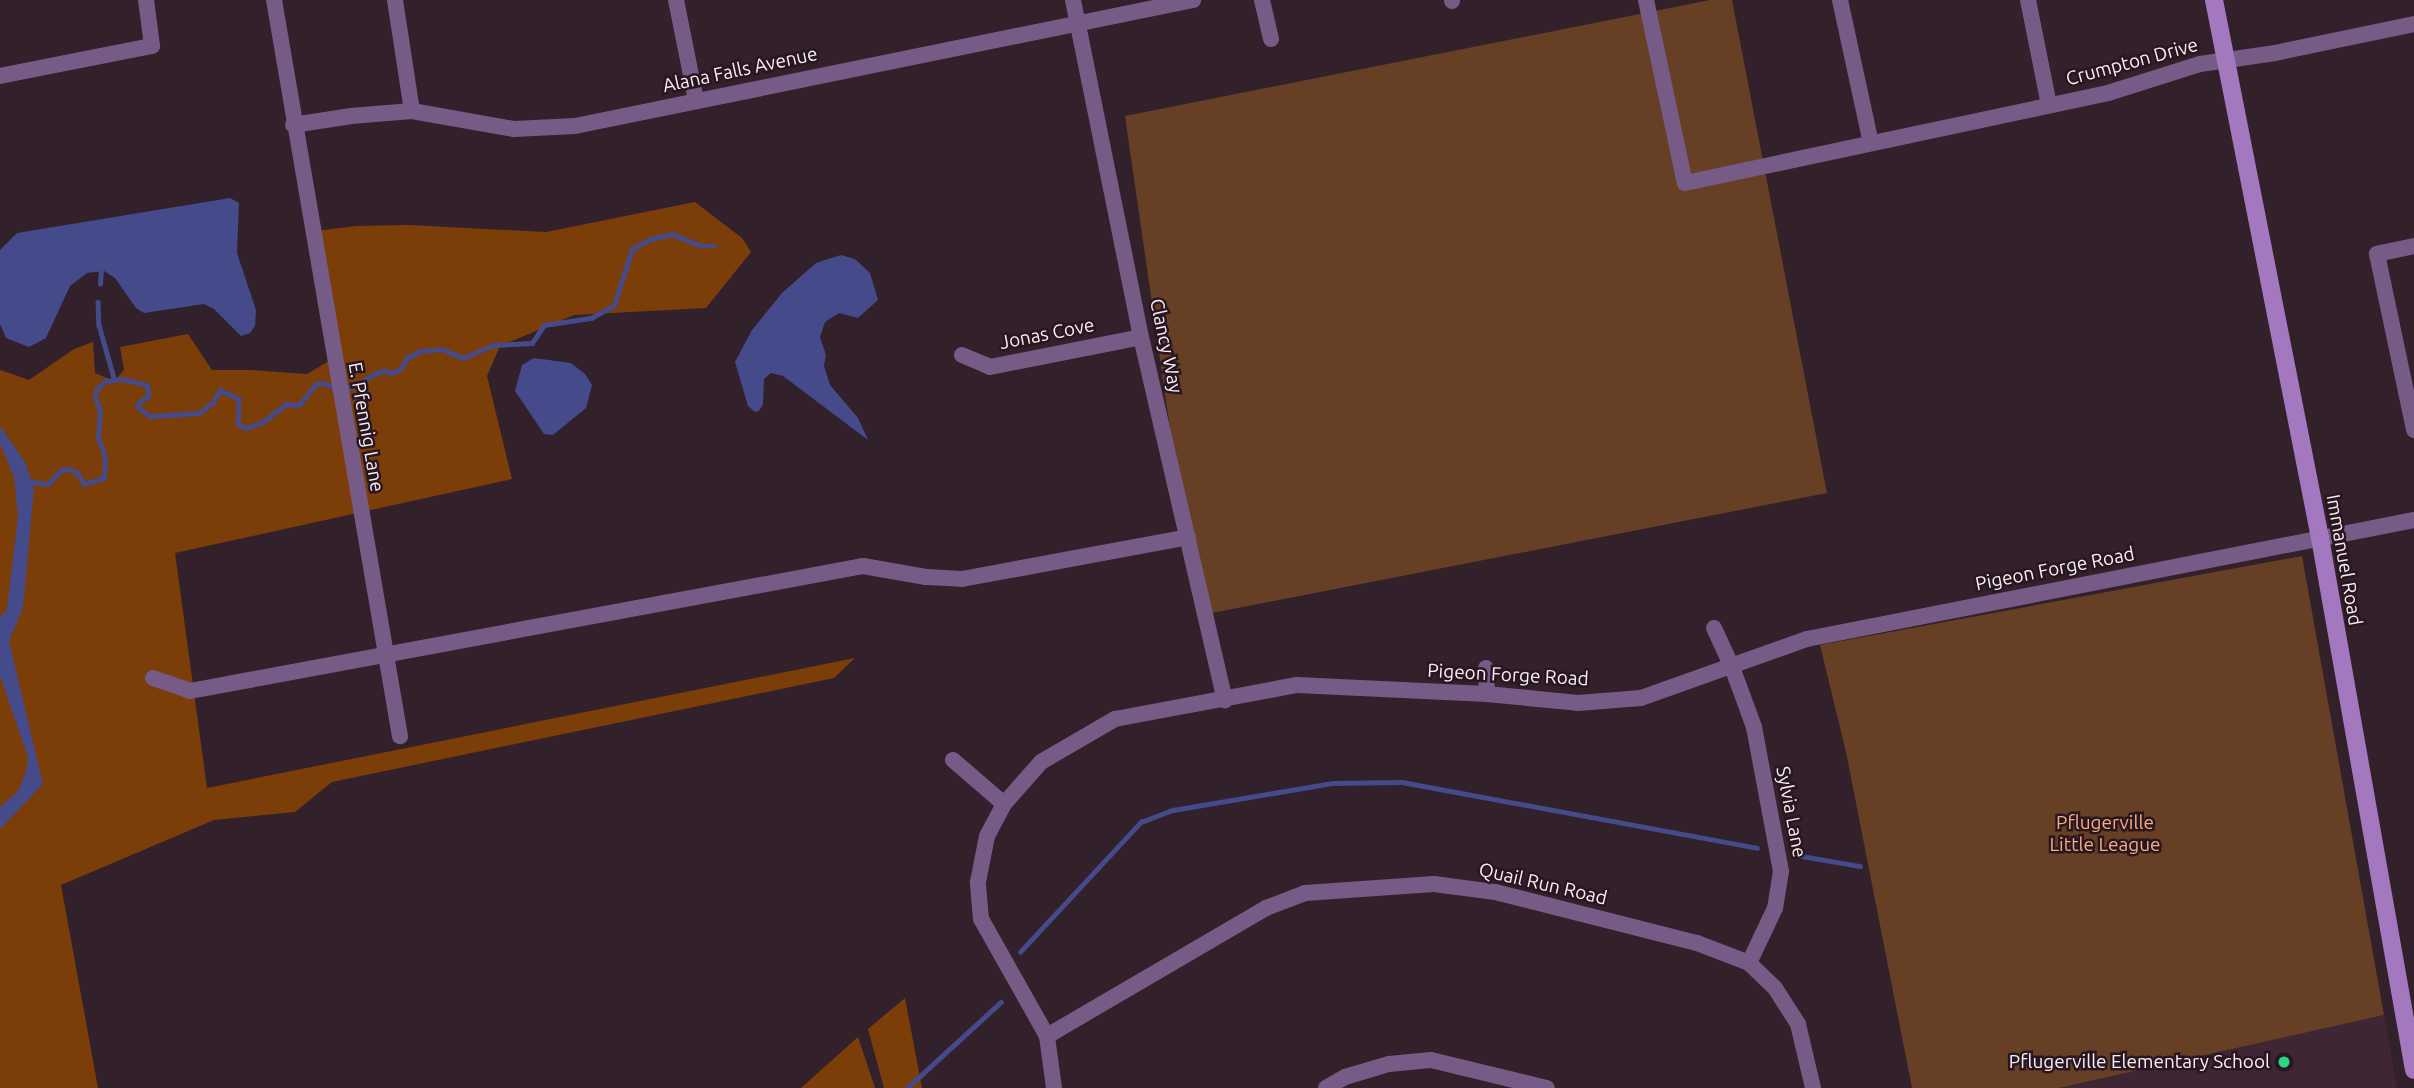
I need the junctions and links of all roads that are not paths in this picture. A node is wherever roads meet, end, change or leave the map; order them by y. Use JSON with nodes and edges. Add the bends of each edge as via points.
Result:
{"nodes":[{"id":1,"x":146,"y":0,"type":"edge"},
{"id":2,"x":274,"y":0,"type":"edge"},
{"id":3,"x":394,"y":0,"type":"edge"},
{"id":4,"x":676,"y":0,"type":"edge"},
{"id":5,"x":1073,"y":0,"type":"edge"},
{"id":6,"x":1193,"y":0,"type":"edge"},
{"id":7,"x":1262,"y":0,"type":"edge"},
{"id":8,"x":1646,"y":0,"type":"edge"},
{"id":9,"x":1840,"y":0,"type":"edge"},
{"id":10,"x":2028,"y":0,"type":"edge"},
{"id":11,"x":2214,"y":0,"type":"edge"},
{"id":12,"x":1078,"y":23,"type":"junction"},
{"id":13,"x":2414,"y":24,"type":"edge"},
{"id":14,"x":1271,"y":39,"type":"dead end"},
{"id":15,"x":2226,"y":60,"type":"junction"},
{"id":16,"x":0,"y":76,"type":"edge"},
{"id":17,"x":696,"y":100,"type":"junction"},
{"id":18,"x":2049,"y":105,"type":"junction"},
{"id":19,"x":412,"y":111,"type":"junction"},
{"id":20,"x":293,"y":125,"type":"junction"},
{"id":21,"x":1871,"y":143,"type":"junction"},
{"id":22,"x":2414,"y":246,"type":"edge"},
{"id":23,"x":1141,"y":337,"type":"junction"},
{"id":24,"x":962,"y":355,"type":"dead end"},
{"id":25,"x":2414,"y":430,"type":"edge"},
{"id":26,"x":2414,"y":520,"type":"edge"},
{"id":27,"x":1188,"y":537,"type":"junction"},
{"id":28,"x":2320,"y":538,"type":"junction"},
{"id":29,"x":1714,"y":628,"type":"dead end"},
{"id":30,"x":384,"y":654,"type":"junction"},
{"id":31,"x":1732,"y":667,"type":"junction"},
{"id":32,"x":1486,"y":668,"type":"dead end"},
{"id":33,"x":153,"y":678,"type":"dead end"},
{"id":34,"x":1487,"y":694,"type":"junction"},
{"id":35,"x":1225,"y":699,"type":"junction"},
{"id":36,"x":400,"y":736,"type":"dead end"},
{"id":37,"x":953,"y":760,"type":"dead end"},
{"id":38,"x":1004,"y":804,"type":"junction"},
{"id":39,"x":1749,"y":963,"type":"junction"},
{"id":40,"x":1047,"y":1036,"type":"junction"},
{"id":41,"x":2412,"y":1047,"type":"edge"},
{"id":42,"x":2414,"y":1070,"type":"edge"},
{"id":43,"x":1054,"y":1088,"type":"edge"},
{"id":44,"x":1326,"y":1088,"type":"edge"},
{"id":45,"x":1546,"y":1088,"type":"edge"},
{"id":46,"x":1812,"y":1088,"type":"edge"}],
"edges":[{"from":1,"to":16,"type":"street","via":[[152,46]]},
{"from":2,"to":20,"type":"street","name":"E. Pfennig Lane"},
{"from":3,"to":19,"type":"street"},
{"from":4,"to":17,"type":"street"},
{"from":5,"to":12,"type":"street","name":"Clancy Way"},
{"from":6,"to":12,"type":"street","name":"Alana Falls Avenue"},
{"from":7,"to":14,"type":"street"},
{"from":8,"to":21,"type":"street","name":"Crumpton Drive","via":[[1685,183]]},
{"from":9,"to":21,"type":"street"},
{"from":10,"to":18,"type":"street"},
{"from":11,"to":15,"type":"street","name":"Immanuel Road"},
{"from":12,"to":17,"type":"street","name":"Alana Falls Avenue"},
{"from":12,"to":23,"type":"street","name":"Clancy Way"},
{"from":13,"to":15,"type":"street"},
{"from":15,"to":18,"type":"street","name":"Crumpton Drive"},
{"from":15,"to":28,"type":"street","name":"Immanuel Road"},
{"from":17,"to":19,"type":"street","name":"Alana Falls Avenue","via":[[575,126],[514,129]]},
{"from":18,"to":21,"type":"street","name":"Crumpton Drive"},
{"from":19,"to":20,"type":"street","name":"Alana Falls Avenue"},
{"from":20,"to":30,"type":"street","name":"E. Pfennig Lane"},
{"from":22,"to":25,"type":"street","via":[[2377,254]]},
{"from":23,"to":24,"type":"street","name":"Jonas Cove","via":[[990,367]]},
{"from":23,"to":27,"type":"street","name":"Clancy Way"},
{"from":26,"to":28,"type":"street","name":"Pigeon Forge Road"},
{"from":27,"to":30,"type":"street","via":[[962,579],[863,566]]},
{"from":27,"to":35,"type":"street","name":"Clancy Way"},
{"from":28,"to":31,"type":"street","name":"Pigeon Forge Road","via":[[1807,639]]},
{"from":28,"to":41,"type":"street","name":"Immanuel Road"},
{"from":29,"to":31,"type":"street","name":"Sylvia Lane"},
{"from":30,"to":33,"type":"street","via":[[190,691]]},
{"from":30,"to":36,"type":"street","name":"E. Pfennig Lane"},
{"from":31,"to":34,"type":"street","name":"Pigeon Forge Road","via":[[1641,698],[1578,703]]},
{"from":31,"to":39,"type":"street","name":"Sylvia Lane","via":[[1754,727],[1781,871],[1775,908]]},
{"from":32,"to":34,"type":"street"},
{"from":34,"to":35,"type":"street","name":"Pigeon Forge Road","via":[[1297,685]]},
{"from":35,"to":38,"type":"street","name":"Pigeon Forge Road","via":[[1115,719],[1041,762]]},
{"from":37,"to":38,"type":"street"},
{"from":38,"to":40,"type":"street","name":"Pigeon Forge Road","via":[[987,836],[978,882],[981,919]]},
{"from":39,"to":40,"type":"street","name":"Quail Run Road","via":[[1697,943],[1496,892],[1434,884],[1350,887],[1305,893],[1266,908]]},
{"from":39,"to":46,"type":"street","name":"Quail Run Road","via":[[1775,988],[1798,1024]]},
{"from":40,"to":43,"type":"street","name":"Pigeon Forge Road"},
{"from":41,"to":42,"type":"street","name":"Immanuel Road"},
{"from":44,"to":45,"type":"street","via":[[1345,1077],[1389,1064],[1431,1060]]}]}
